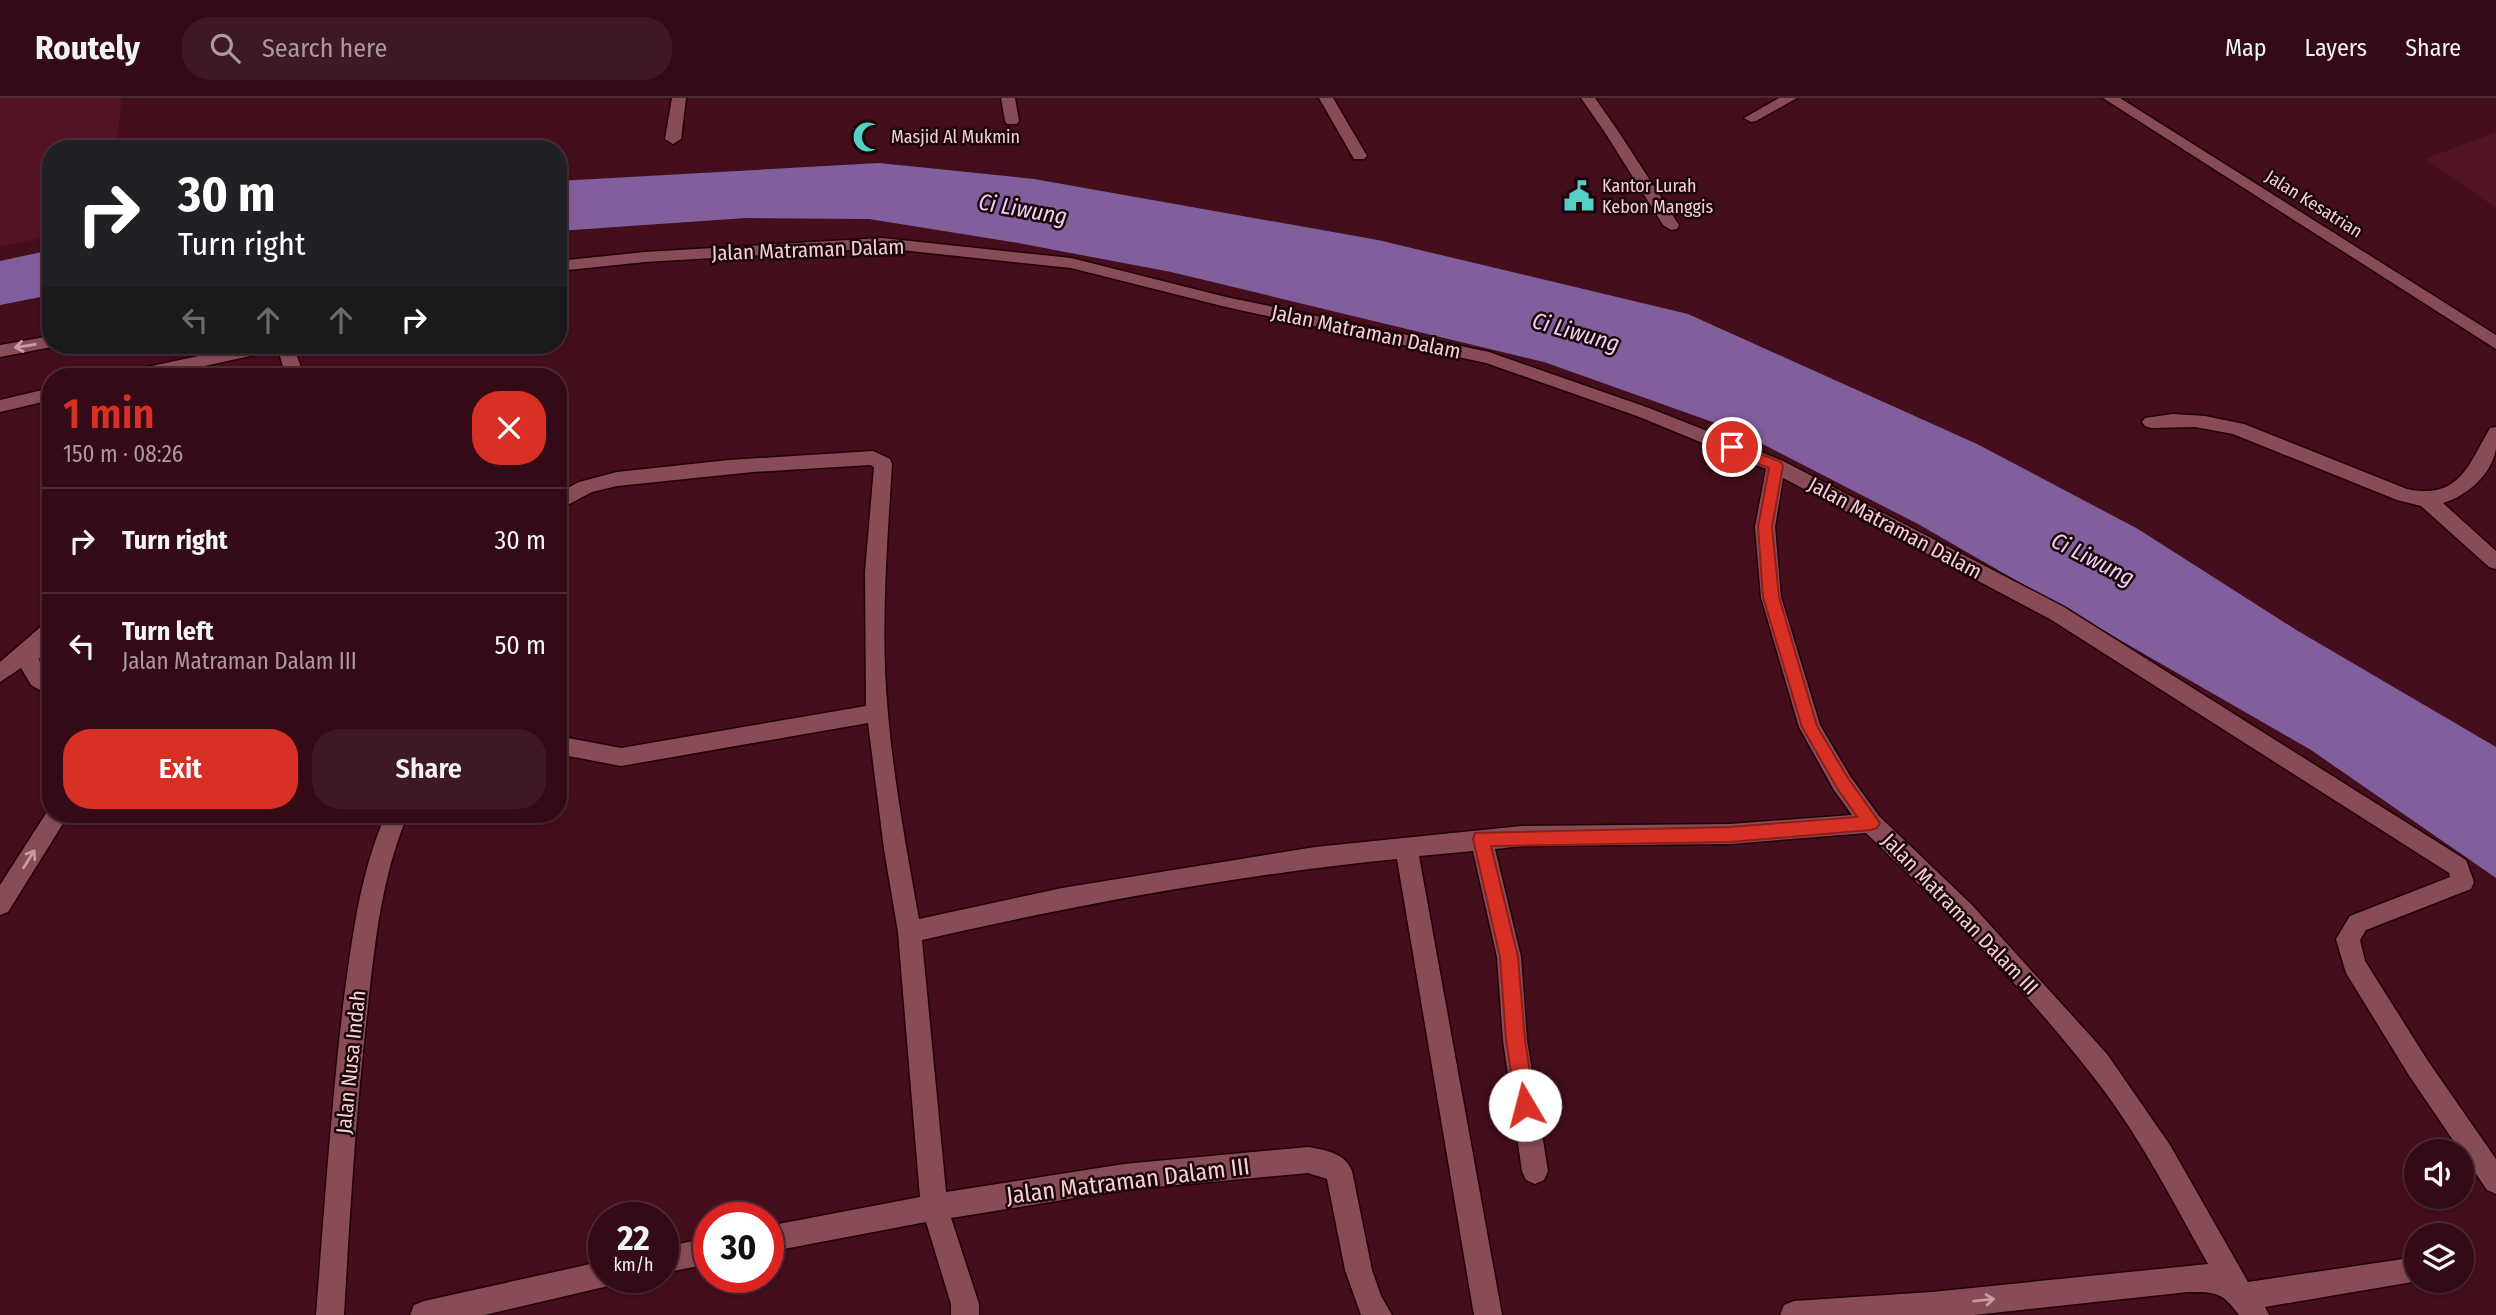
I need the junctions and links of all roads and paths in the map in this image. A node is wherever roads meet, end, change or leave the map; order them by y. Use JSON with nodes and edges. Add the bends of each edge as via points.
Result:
{"nodes":[{"id":1,"x":679,"y":98,"type":"edge"},
{"id":2,"x":1008,"y":98,"type":"edge"},
{"id":3,"x":1326,"y":98,"type":"edge"},
{"id":4,"x":1588,"y":98,"type":"edge"},
{"id":5,"x":1790,"y":98,"type":"edge"},
{"id":6,"x":2110,"y":98,"type":"edge"},
{"id":7,"x":1751,"y":118,"type":"dead end"},
{"id":8,"x":1012,"y":121,"type":"dead end"},
{"id":9,"x":673,"y":139,"type":"dead end"},
{"id":10,"x":1359,"y":156,"type":"dead end"},
{"id":11,"x":1671,"y":225,"type":"dead end"},
{"id":12,"x":567,"y":265,"type":"edge"},
{"id":13,"x":2496,"y":343,"type":"edge"},
{"id":14,"x":42,"y":344,"type":"edge"},
{"id":15,"x":0,"y":351,"type":"edge"},
{"id":16,"x":234,"y":354,"type":"edge"},
{"id":17,"x":170,"y":368,"type":"edge"},
{"id":18,"x":42,"y":396,"type":"edge"},
{"id":19,"x":0,"y":406,"type":"edge"},
{"id":20,"x":2151,"y":422,"type":"dead end"},
{"id":21,"x":2496,"y":433,"type":"edge"},
{"id":22,"x":1776,"y":466,"type":"junction"},
{"id":23,"x":567,"y":498,"type":"edge"},
{"id":24,"x":2427,"y":500,"type":"junction"},
{"id":25,"x":2496,"y":562,"type":"edge"},
{"id":26,"x":42,"y":638,"type":"edge"},
{"id":27,"x":42,"y":639,"type":"edge"},
{"id":28,"x":0,"y":674,"type":"edge"},
{"id":29,"x":42,"y":683,"type":"edge"},
{"id":30,"x":877,"y":713,"type":"junction"},
{"id":31,"x":567,"y":747,"type":"edge"},
{"id":32,"x":52,"y":823,"type":"edge"},
{"id":33,"x":393,"y":823,"type":"edge"},
{"id":34,"x":1871,"y":823,"type":"junction"},
{"id":35,"x":1481,"y":839,"type":"junction"},
{"id":36,"x":1406,"y":847,"type":"junction"},
{"id":37,"x":0,"y":905,"type":"edge"},
{"id":38,"x":910,"y":932,"type":"junction"},
{"id":39,"x":1535,"y":1171,"type":"dead end"},
{"id":40,"x":2496,"y":1181,"type":"edge"},
{"id":41,"x":934,"y":1207,"type":"junction"},
{"id":42,"x":784,"y":1236,"type":"edge"},
{"id":43,"x":2404,"y":1272,"type":"edge"},
{"id":44,"x":588,"y":1278,"type":"edge"},
{"id":45,"x":2244,"y":1300,"type":"edge"},
{"id":46,"x":1933,"y":1311,"type":"edge"},
{"id":47,"x":330,"y":1315,"type":"edge"},
{"id":48,"x":424,"y":1315,"type":"edge"},
{"id":49,"x":965,"y":1315,"type":"edge"},
{"id":50,"x":1378,"y":1315,"type":"edge"},
{"id":51,"x":1488,"y":1315,"type":"edge"},
{"id":52,"x":1794,"y":1315,"type":"edge"}],
"edges":[{"from":1,"to":9,"type":"street"},
{"from":2,"to":8,"type":"street"},
{"from":3,"to":10,"type":"street"},
{"from":4,"to":11,"type":"street"},
{"from":5,"to":7,"type":"street"},
{"from":6,"to":13,"type":"street","name":"Jalan Kesatrian"},
{"from":12,"to":22,"type":"street","name":"Jalan Matraman Dalam","via":[[882,243],[1071,263],[1226,302],[1489,358],[1643,411]]},
{"from":14,"to":15,"type":"street","one_way":true},
{"from":16,"to":17,"type":"street"},
{"from":18,"to":19,"type":"street"},
{"from":20,"to":24,"type":"street","via":[[2182,419],[2238,429]]},
{"from":21,"to":24,"type":"street","via":[[2463,488],[2449,497]]},
{"from":22,"to":34,"type":"street","name":"Jalan Matraman Dalam III","via":[[1765,527],[1771,597],[1810,727]]},
{"from":22,"to":40,"type":"street","name":"Jalan Matraman Dalam","via":[[2057,613],[2458,867],[2463,882],[2358,923],[2348,939],[2354,965]]},
{"from":23,"to":30,"type":"street","via":[[607,481],[773,461],[879,459],[883,464],[875,572]]},
{"from":24,"to":25,"type":"street"},
{"from":26,"to":28,"type":"street"},
{"from":27,"to":29,"type":"street","via":[[29,658],[31,671]]},
{"from":30,"to":31,"type":"street","via":[[621,757]]},
{"from":30,"to":38,"type":"street"},
{"from":37,"to":32,"type":"street","one_way":true},
{"from":33,"to":47,"type":"street","name":"Jalan Nusa Indah","via":[[371,891],[352,1033]]},
{"from":34,"to":35,"type":"street","via":[[1730,834]]},
{"from":34,"to":45,"type":"street","name":"Jalan Matraman Dalam III","via":[[1964,912],[2098,1062],[2161,1154]]},
{"from":35,"to":36,"type":"street"},
{"from":35,"to":39,"type":"street","via":[[1509,957],[1515,1040]]},
{"from":36,"to":38,"type":"street","via":[[1062,898]]},
{"from":36,"to":51,"type":"street"},
{"from":38,"to":41,"type":"street"},
{"from":41,"to":42,"type":"street","name":"Jalan Matraman Dalam III"},
{"from":41,"to":49,"type":"street"},
{"from":41,"to":50,"type":"street","name":"Jalan Matraman Dalam III","via":[[1124,1177],[1308,1160],[1326,1163],[1339,1171],[1361,1275]]},
{"from":43,"to":45,"type":"street"},
{"from":44,"to":48,"type":"street"},
{"from":46,"to":45,"type":"street","one_way":true,"via":[[2188,1278],[2212,1278]]},
{"from":46,"to":52,"type":"street"}]}
